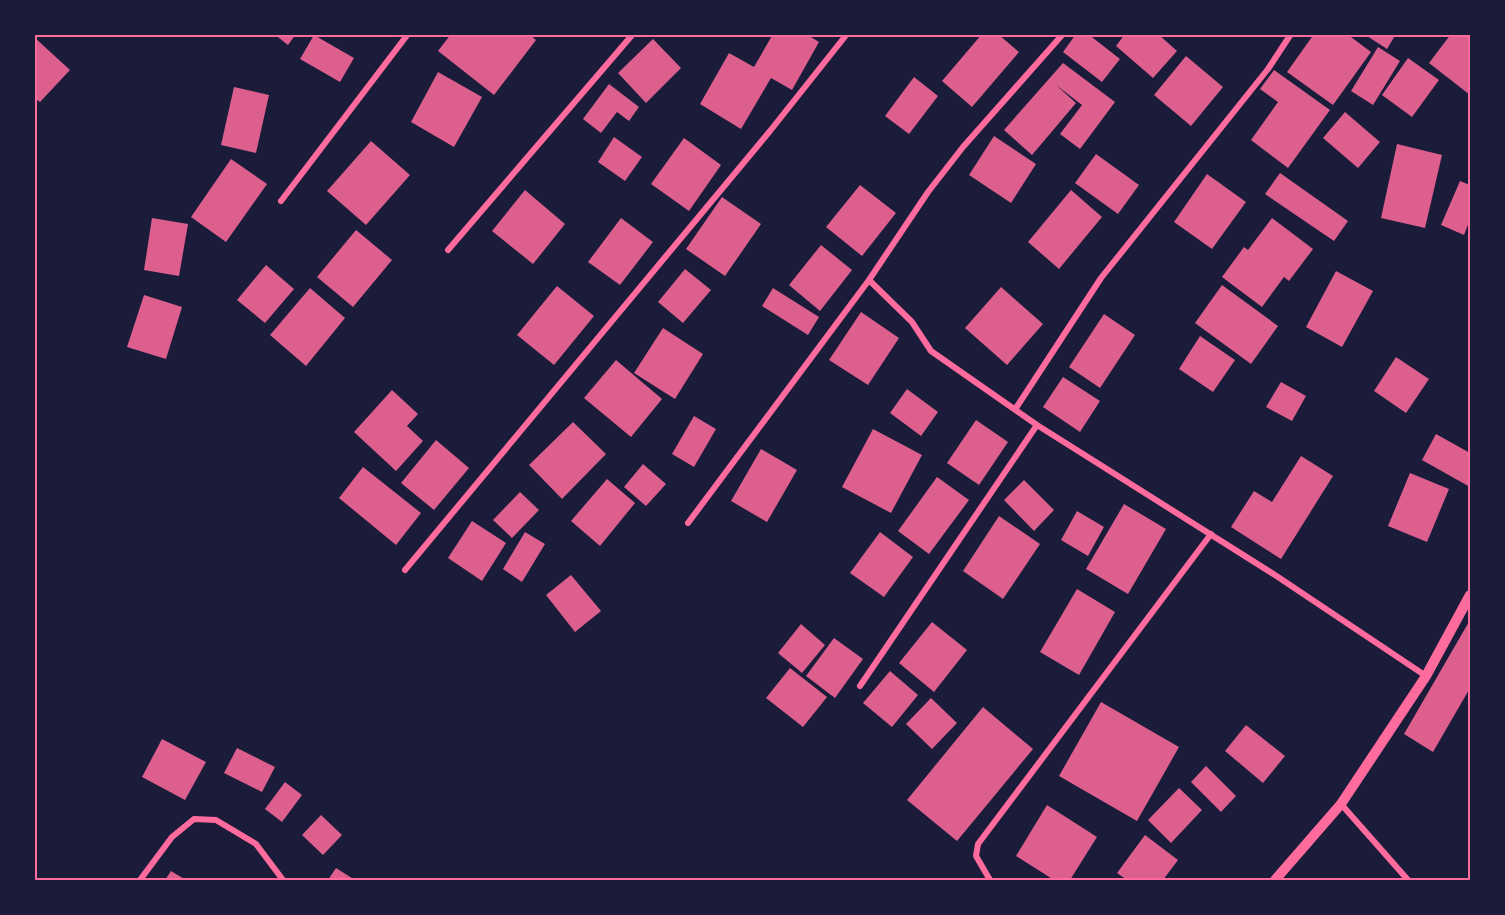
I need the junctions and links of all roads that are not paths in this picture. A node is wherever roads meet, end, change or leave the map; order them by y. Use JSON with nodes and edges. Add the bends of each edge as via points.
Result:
{"nodes":[{"id":1,"x":408,"y":34,"type":"edge"},
{"id":2,"x":633,"y":34,"type":"edge"},
{"id":3,"x":847,"y":34,"type":"edge"},
{"id":4,"x":1063,"y":34,"type":"edge"},
{"id":5,"x":1291,"y":34,"type":"edge"},
{"id":6,"x":281,"y":201,"type":"dead end"},
{"id":7,"x":448,"y":250,"type":"dead end"},
{"id":8,"x":869,"y":280,"type":"junction"},
{"id":9,"x":1016,"y":408,"type":"junction"},
{"id":10,"x":1037,"y":425,"type":"junction"},
{"id":11,"x":688,"y":524,"type":"dead end"},
{"id":12,"x":1210,"y":534,"type":"junction"},
{"id":13,"x":405,"y":570,"type":"dead end"},
{"id":14,"x":1470,"y":595,"type":"edge"},
{"id":15,"x":1426,"y":676,"type":"junction"},
{"id":16,"x":860,"y":686,"type":"dead end"},
{"id":17,"x":1341,"y":804,"type":"junction"},
{"id":18,"x":140,"y":880,"type":"edge"},
{"id":19,"x":283,"y":880,"type":"edge"},
{"id":20,"x":990,"y":880,"type":"edge"},
{"id":21,"x":1275,"y":880,"type":"edge"},
{"id":22,"x":1408,"y":880,"type":"edge"}],
"edges":[{"from":1,"to":6,"type":"street"},
{"from":2,"to":7,"type":"street"},
{"from":3,"to":13,"type":"street"},
{"from":4,"to":8,"type":"street","via":[[963,147]]},
{"from":5,"to":9,"type":"street","via":[[1268,69],[1101,278]]},
{"from":8,"to":9,"type":"street","via":[[912,322],[932,351]]},
{"from":8,"to":11,"type":"street"},
{"from":9,"to":10,"type":"street"},
{"from":10,"to":12,"type":"street"},
{"from":10,"to":16,"type":"street"},
{"from":12,"to":15,"type":"street"},
{"from":12,"to":20,"type":"street","via":[[978,844],[976,856]]},
{"from":14,"to":15,"type":"street"},
{"from":15,"to":17,"type":"street"},
{"from":17,"to":21,"type":"street"},
{"from":17,"to":22,"type":"street"},
{"from":18,"to":19,"type":"street","via":[[172,837],[194,819],[216,820],[256,844]]}]}
